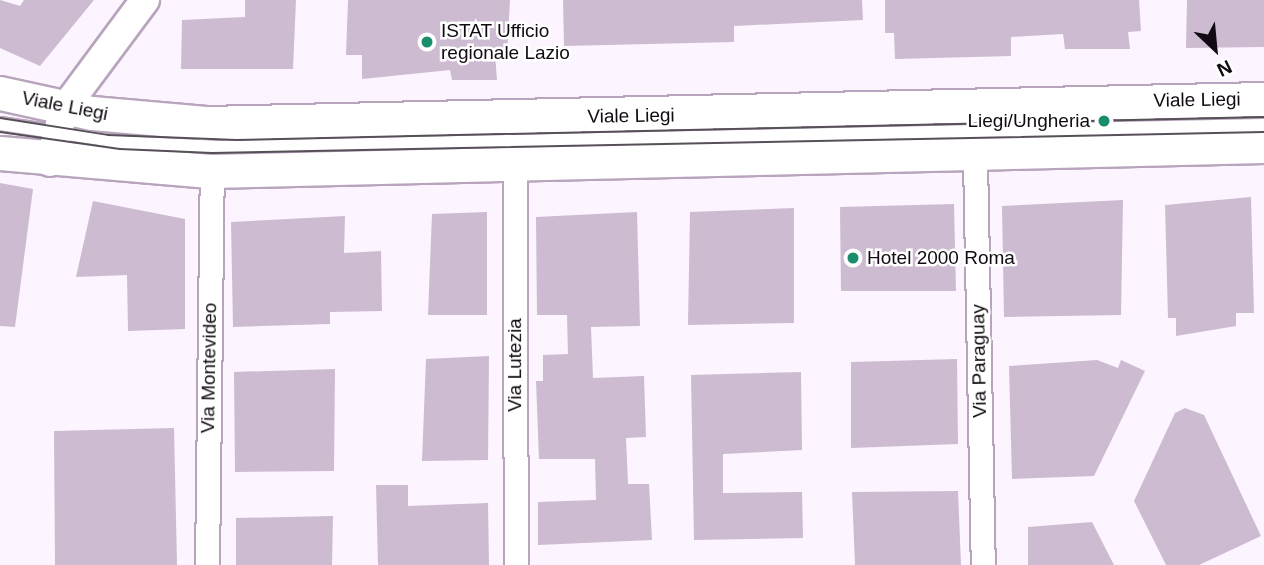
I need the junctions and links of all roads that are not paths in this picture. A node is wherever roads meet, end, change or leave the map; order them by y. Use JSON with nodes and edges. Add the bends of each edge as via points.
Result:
{"nodes":[{"id":1,"x":145,"y":0,"type":"edge"},
{"id":2,"x":0,"y":93,"type":"edge"},
{"id":3,"x":1264,"y":99,"type":"edge"},
{"id":4,"x":0,"y":124,"type":"edge"},
{"id":5,"x":1264,"y":125,"type":"edge"},
{"id":6,"x":56,"y":135,"type":"junction"},
{"id":7,"x":1264,"y":146,"type":"edge"},
{"id":8,"x":0,"y":153,"type":"edge"},
{"id":9,"x":975,"y":158,"type":"junction"},
{"id":10,"x":515,"y":165,"type":"junction"},
{"id":11,"x":212,"y":171,"type":"junction"},
{"id":12,"x":207,"y":565,"type":"edge"},
{"id":13,"x":516,"y":565,"type":"edge"},
{"id":14,"x":983,"y":565,"type":"edge"}],
"edges":[{"from":1,"to":6,"type":"street"},
{"from":2,"to":6,"type":"main road","name":"Viale Liegi"},
{"from":3,"to":6,"type":"main road","name":"Viale Liegi","via":[[206,123]]},
{"from":4,"to":6,"type":"lane","name":"Viale Liegi"},
{"from":5,"to":6,"type":"lane","name":"Viale Liegi","via":[[219,146]]},
{"from":6,"to":8,"type":"main road","name":"Viale Liegi"},
{"from":6,"to":11,"type":"main road","name":"Viale Liegi"},
{"from":7,"to":9,"type":"main road","name":"Viale Liegi"},
{"from":9,"to":10,"type":"main road","name":"Viale Liegi"},
{"from":9,"to":14,"type":"street","name":"Via Paraguay"},
{"from":10,"to":11,"type":"main road","name":"Viale Liegi"},
{"from":10,"to":13,"type":"street","name":"Via Lutezia"},
{"from":11,"to":12,"type":"street","name":"Via Montevideo"}]}
